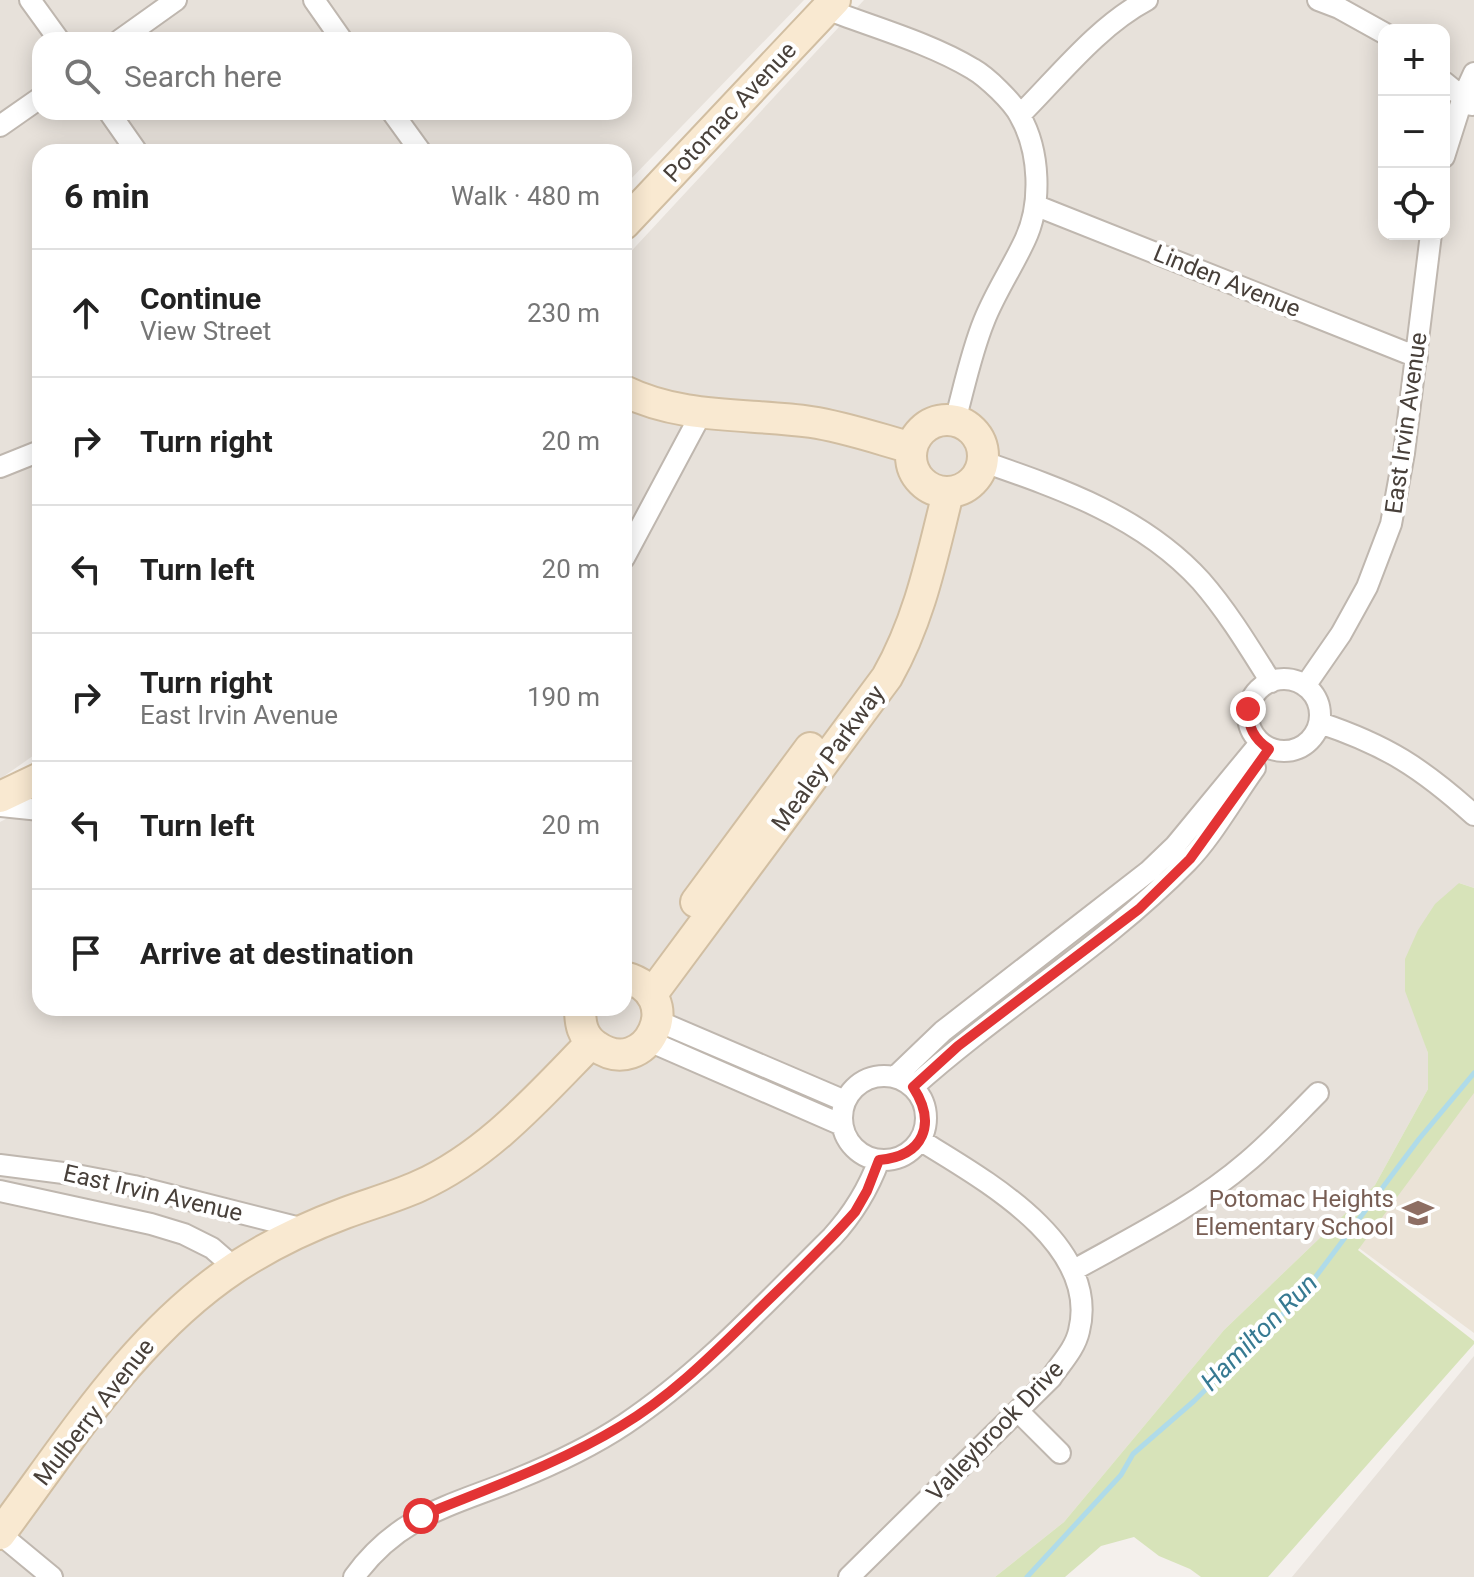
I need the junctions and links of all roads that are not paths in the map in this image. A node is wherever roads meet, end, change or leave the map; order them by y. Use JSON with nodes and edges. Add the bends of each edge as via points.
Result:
{"nodes":[{"id":1,"x":30,"y":0,"type":"edge"},
{"id":2,"x":176,"y":0,"type":"edge"},
{"id":3,"x":314,"y":0,"type":"edge"},
{"id":4,"x":1147,"y":0,"type":"edge"},
{"id":5,"x":1318,"y":0,"type":"edge"},
{"id":6,"x":830,"y":4,"type":"edge"},
{"id":7,"x":1378,"y":30,"type":"edge"},
{"id":8,"x":53,"y":32,"type":"edge"},
{"id":9,"x":131,"y":32,"type":"edge"},
{"id":10,"x":336,"y":32,"type":"edge"},
{"id":11,"x":1474,"y":73,"type":"edge"},
{"id":12,"x":1450,"y":87,"type":"edge"},
{"id":13,"x":1468,"y":102,"type":"edge"},
{"id":14,"x":32,"y":104,"type":"edge"},
{"id":15,"x":1020,"y":115,"type":"junction"},
{"id":16,"x":115,"y":120,"type":"edge"},
{"id":17,"x":398,"y":120,"type":"edge"},
{"id":18,"x":0,"y":126,"type":"edge"},
{"id":19,"x":1450,"y":143,"type":"edge"},
{"id":20,"x":131,"y":144,"type":"edge"},
{"id":21,"x":415,"y":144,"type":"edge"},
{"id":22,"x":1037,"y":206,"type":"junction"},
{"id":23,"x":632,"y":215,"type":"edge"},
{"id":24,"x":1430,"y":240,"type":"edge"},
{"id":25,"x":1417,"y":357,"type":"junction"},
{"id":26,"x":632,"y":394,"type":"edge"},
{"id":27,"x":701,"y":414,"type":"junction"},
{"id":28,"x":955,"y":421,"type":"junction"},
{"id":29,"x":912,"y":448,"type":"junction"},
{"id":30,"x":32,"y":454,"type":"edge"},
{"id":31,"x":984,"y":462,"type":"junction"},
{"id":32,"x":0,"y":467,"type":"edge"},
{"id":33,"x":939,"y":490,"type":"junction"},
{"id":34,"x":632,"y":543,"type":"edge"},
{"id":35,"x":1271,"y":682,"type":"junction"},
{"id":36,"x":1305,"y":686,"type":"junction"},
{"id":37,"x":1320,"y":723,"type":"junction"},
{"id":38,"x":1265,"y":746,"type":"junction"},
{"id":39,"x":32,"y":782,"type":"edge"},
{"id":40,"x":0,"y":797,"type":"edge"},
{"id":41,"x":0,"y":806,"type":"edge"},
{"id":42,"x":32,"y":809,"type":"edge"},
{"id":43,"x":1474,"y":815,"type":"edge"},
{"id":44,"x":644,"y":1003,"type":"edge"},
{"id":45,"x":580,"y":1016,"type":"edge"},
{"id":46,"x":591,"y":1043,"type":"junction"},
{"id":47,"x":904,"y":1082,"type":"junction"},
{"id":48,"x":1318,"y":1093,"type":"dead end"},
{"id":49,"x":845,"y":1101,"type":"junction"},
{"id":50,"x":842,"y":1125,"type":"junction"},
{"id":51,"x":920,"y":1140,"type":"junction"},
{"id":52,"x":879,"y":1160,"type":"junction"},
{"id":53,"x":0,"y":1165,"type":"edge"},
{"id":54,"x":0,"y":1191,"type":"edge"},
{"id":55,"x":304,"y":1229,"type":"junction"},
{"id":56,"x":235,"y":1268,"type":"junction"},
{"id":57,"x":1074,"y":1270,"type":"junction"},
{"id":58,"x":1018,"y":1411,"type":"junction"},
{"id":59,"x":1060,"y":1453,"type":"dead end"},
{"id":60,"x":0,"y":1534,"type":"edge"},
{"id":61,"x":52,"y":1577,"type":"edge"},
{"id":62,"x":354,"y":1577,"type":"edge"},
{"id":63,"x":849,"y":1577,"type":"edge"}],
"edges":[{"from":1,"to":8,"type":"street"},
{"from":2,"to":9,"type":"street"},
{"from":3,"to":10,"type":"street"},
{"from":4,"to":15,"type":"street","via":[[1102,33]]},
{"from":5,"to":7,"type":"street"},
{"from":6,"to":15,"type":"street","via":[[976,71]]},
{"from":6,"to":23,"type":"street","name":"Potomac Avenue"},
{"from":11,"to":13,"type":"street"},
{"from":12,"to":13,"type":"street"},
{"from":13,"to":19,"type":"street"},
{"from":14,"to":18,"type":"street"},
{"from":15,"to":22,"type":"street","via":[[1031,145]]},
{"from":16,"to":20,"type":"street"},
{"from":17,"to":21,"type":"street"},
{"from":22,"to":25,"type":"street","name":"Linden Avenue"},
{"from":22,"to":28,"type":"street","via":[[983,323]]},
{"from":24,"to":25,"type":"street","name":"East Irvin Avenue"},
{"from":25,"to":36,"type":"street","name":"East Irvin Avenue","via":[[1391,524],[1367,587]]},
{"from":26,"to":27,"type":"street"},
{"from":27,"to":29,"type":"street","via":[[814,422]]},
{"from":27,"to":34,"type":"street"},
{"from":28,"to":29,"type":"street","via":[[928,426]]},
{"from":28,"to":31,"type":"street","via":[[977,435]]},
{"from":29,"to":33,"type":"street","via":[[918,478]]},
{"from":30,"to":32,"type":"street"},
{"from":31,"to":33,"type":"street","via":[[965,489]]},
{"from":31,"to":35,"type":"street","via":[[1090,501],[1167,549],[1236,625]]},
{"from":33,"to":44,"type":"street","name":"Mealey Parkway","via":[[918,612],[887,677]]},
{"from":35,"to":36,"type":"street","via":[[1282,679]]},
{"from":35,"to":38,"type":"street","via":[[1252,697],[1248,709],[1252,733]]},
{"from":36,"to":37,"type":"street","via":[[1315,696]]},
{"from":37,"to":38,"type":"street","via":[[1301,748],[1285,752]]},
{"from":37,"to":43,"type":"street","via":[[1405,759]]},
{"from":38,"to":47,"type":"street","via":[[1149,871],[943,1031]]},
{"from":39,"to":40,"type":"street"},
{"from":41,"to":42,"type":"street"},
{"from":44,"to":46,"type":"street","via":[[636,1051],[621,1055]]},
{"from":44,"to":49,"type":"street"},
{"from":44,"to":50,"type":"street"},
{"from":45,"to":46,"type":"street"},
{"from":46,"to":55,"type":"street","name":"East Irvin Avenue","via":[[511,1123],[454,1168]]},
{"from":47,"to":49,"type":"street","via":[[881,1076],[868,1079]]},
{"from":47,"to":51,"type":"street","via":[[924,1103],[926,1122]]},
{"from":48,"to":57,"type":"street","via":[[1217,1185]]},
{"from":49,"to":50,"type":"street"},
{"from":50,"to":52,"type":"street","via":[[855,1148]]},
{"from":51,"to":52,"type":"street","via":[[909,1152]]},
{"from":51,"to":57,"type":"street","name":"Valleybrook Drive","via":[[1010,1201],[1049,1236]]},
{"from":52,"to":62,"type":"street","via":[[855,1212],[679,1384],[624,1425],[570,1454],[421,1516],[388,1539]]},
{"from":53,"to":55,"type":"street","name":"East Irvin Avenue","via":[[134,1186]]},
{"from":54,"to":56,"type":"street","name":"East Irvin Avenue","via":[[184,1234]]},
{"from":55,"to":56,"type":"street","name":"East Irvin Avenue"},
{"from":56,"to":60,"type":"street","name":"Mulberry Avenue","via":[[141,1348]]},
{"from":57,"to":58,"type":"street","name":"Valleybrook Drive","via":[[1082,1312],[1079,1333],[1051,1378]]},
{"from":58,"to":59,"type":"street"},
{"from":58,"to":63,"type":"street","name":"Valleybrook Drive"},
{"from":60,"to":61,"type":"street"}]}
